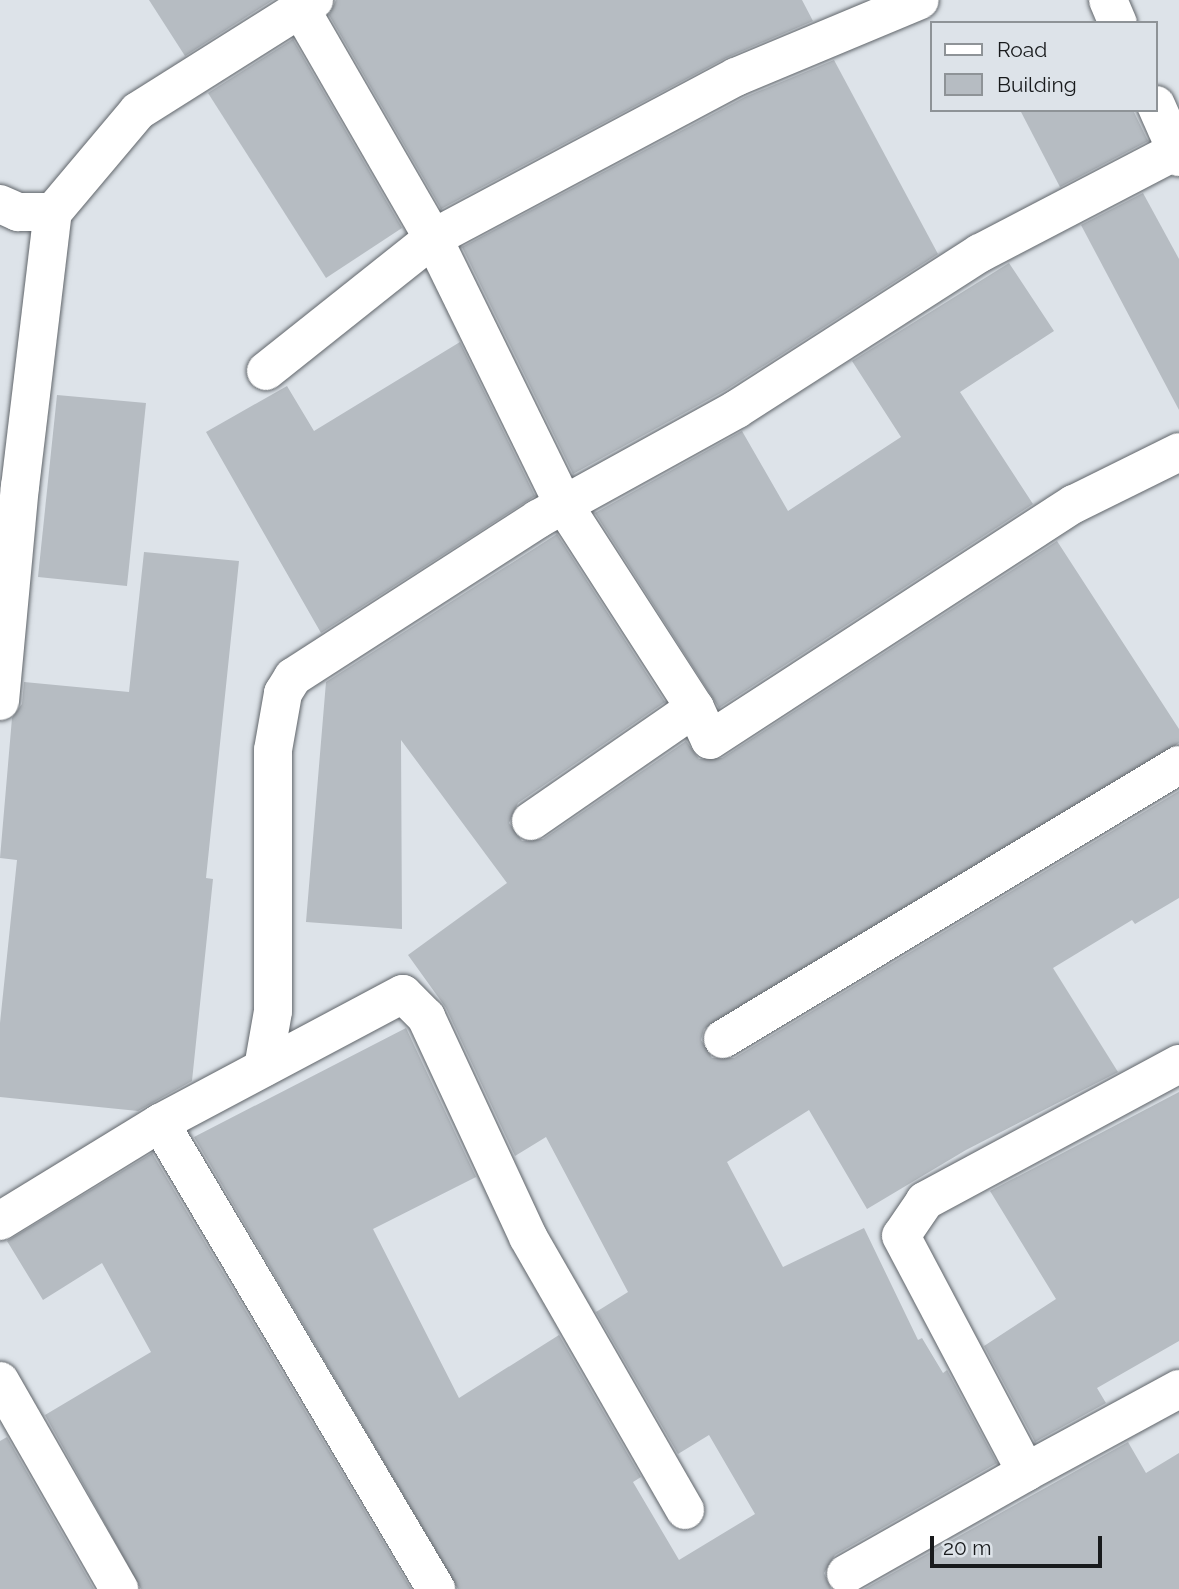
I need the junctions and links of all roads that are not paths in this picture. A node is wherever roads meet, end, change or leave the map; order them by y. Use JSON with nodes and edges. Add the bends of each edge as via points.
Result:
{"nodes":[{"id":1,"x":920,"y":0,"type":"edge"},
{"id":2,"x":1108,"y":0,"type":"edge"},
{"id":3,"x":307,"y":4,"type":"edge"},
{"id":4,"x":1117,"y":21,"type":"edge"},
{"id":5,"x":1158,"y":109,"type":"edge"},
{"id":6,"x":1178,"y":154,"type":"edge"},
{"id":7,"x":0,"y":204,"type":"edge"},
{"id":8,"x":53,"y":212,"type":"junction"},
{"id":9,"x":433,"y":238,"type":"junction"},
{"id":10,"x":266,"y":371,"type":"dead end"},
{"id":11,"x":1179,"y":452,"type":"edge"},
{"id":12,"x":564,"y":505,"type":"junction"},
{"id":13,"x":0,"y":702,"type":"edge"},
{"id":14,"x":695,"y":708,"type":"junction"},
{"id":15,"x":1179,"y":765,"type":"edge"},
{"id":16,"x":531,"y":821,"type":"dead end"},
{"id":17,"x":723,"y":1039,"type":"dead end"},
{"id":18,"x":1179,"y":1064,"type":"edge"},
{"id":19,"x":263,"y":1068,"type":"junction"},
{"id":20,"x":160,"y":1122,"type":"junction"},
{"id":21,"x":0,"y":1221,"type":"edge"},
{"id":22,"x":0,"y":1381,"type":"edge"},
{"id":23,"x":1179,"y":1389,"type":"edge"},
{"id":24,"x":1027,"y":1472,"type":"junction"},
{"id":25,"x":685,"y":1510,"type":"dead end"},
{"id":26,"x":846,"y":1574,"type":"dead end"},
{"id":27,"x":119,"y":1589,"type":"edge"},
{"id":28,"x":436,"y":1589,"type":"edge"}],
"edges":[{"from":1,"to":9,"type":"street","via":[[736,77]]},
{"from":2,"to":4,"type":"street"},
{"from":3,"to":8,"type":"street","via":[[138,111]]},
{"from":3,"to":9,"type":"street"},
{"from":5,"to":6,"type":"street"},
{"from":6,"to":12,"type":"street","via":[[980,253],[737,409]]},
{"from":7,"to":8,"type":"street","via":[[18,212]]},
{"from":8,"to":13,"type":"street"},
{"from":9,"to":10,"type":"street"},
{"from":9,"to":12,"type":"street"},
{"from":11,"to":14,"type":"street","via":[[1074,504],[709,740]]},
{"from":12,"to":14,"type":"street"},
{"from":12,"to":19,"type":"street","via":[[345,640],[293,677],[283,693],[273,750],[273,1011]]},
{"from":14,"to":16,"type":"street"},
{"from":15,"to":17,"type":"street"},
{"from":18,"to":24,"type":"street","via":[[925,1201],[901,1236]]},
{"from":19,"to":20,"type":"street"},
{"from":19,"to":25,"type":"street","via":[[403,994],[426,1017],[528,1237]]},
{"from":20,"to":21,"type":"street"},
{"from":20,"to":28,"type":"street"},
{"from":22,"to":27,"type":"street"},
{"from":23,"to":24,"type":"street"},
{"from":24,"to":26,"type":"street"}]}
